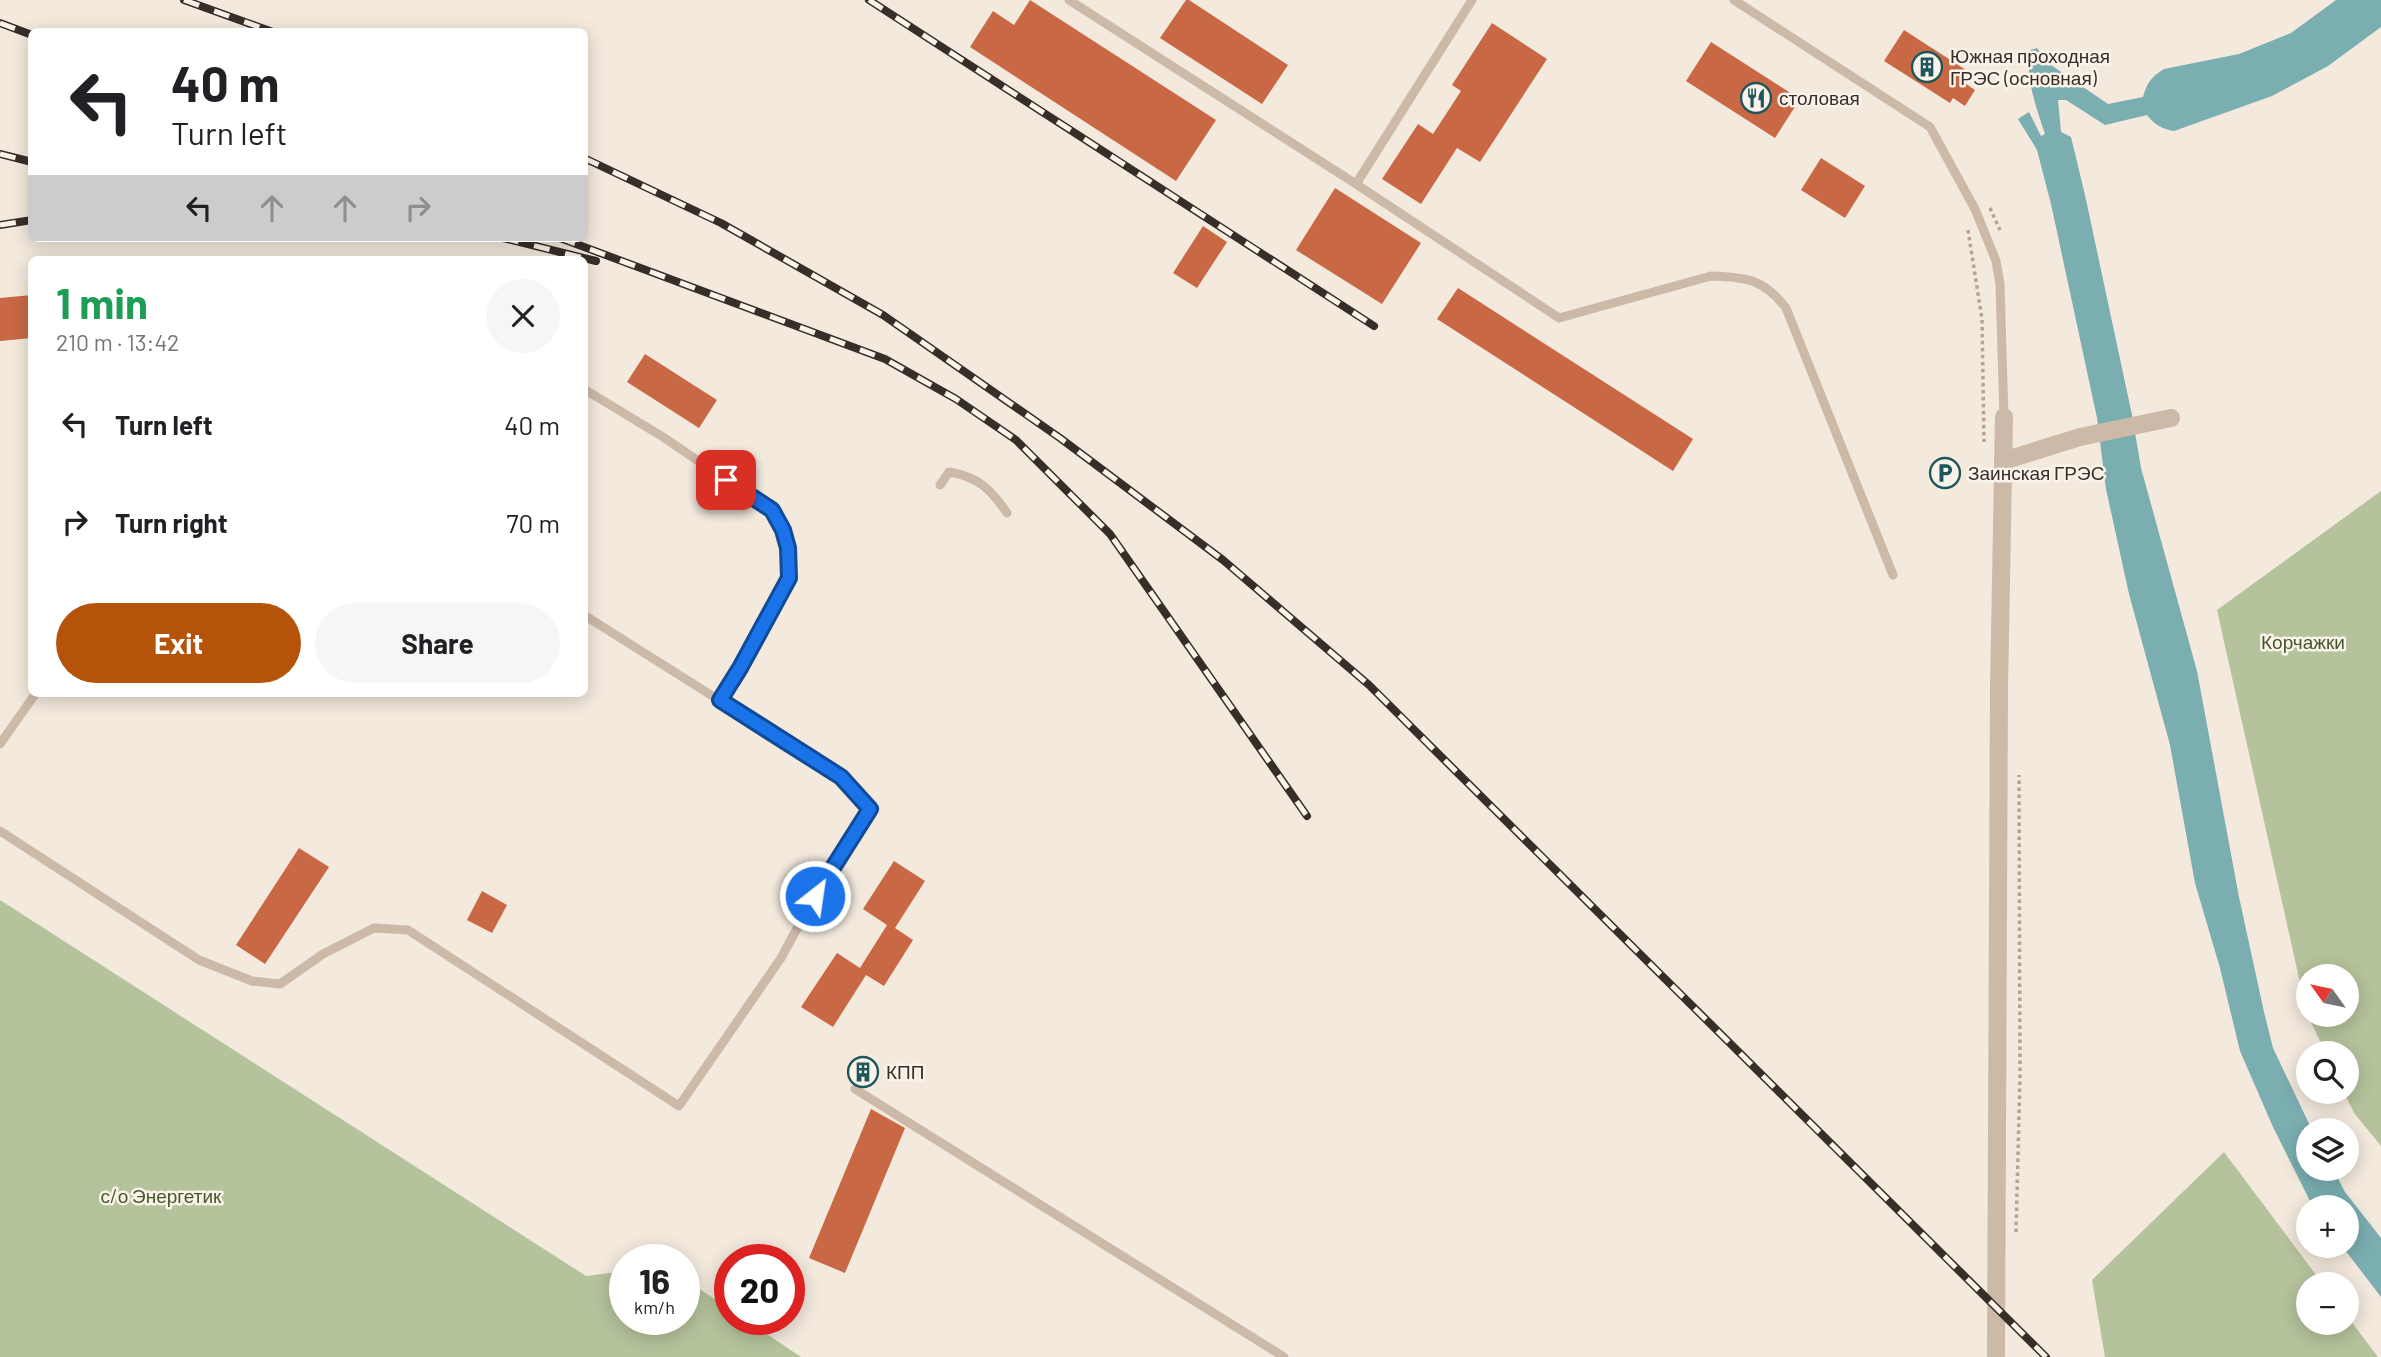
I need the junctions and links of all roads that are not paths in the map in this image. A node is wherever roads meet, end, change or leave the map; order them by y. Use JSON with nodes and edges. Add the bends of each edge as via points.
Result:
{"nodes":[{"id":1,"x":1069,"y":0,"type":"edge"},
{"id":2,"x":1472,"y":0,"type":"edge"},
{"id":3,"x":1734,"y":0,"type":"edge"},
{"id":4,"x":1356,"y":184,"type":"junction"},
{"id":5,"x":588,"y":391,"type":"edge"},
{"id":6,"x":2004,"y":417,"type":"joint"},
{"id":7,"x":2171,"y":418,"type":"dead end"},
{"id":8,"x":2003,"y":461,"type":"junction"},
{"id":9,"x":940,"y":485,"type":"dead end"},
{"id":10,"x":1007,"y":513,"type":"dead end"},
{"id":11,"x":1893,"y":575,"type":"dead end"},
{"id":12,"x":588,"y":618,"type":"edge"},
{"id":13,"x":33,"y":697,"type":"edge"},
{"id":14,"x":720,"y":700,"type":"junction"},
{"id":15,"x":0,"y":744,"type":"edge"},
{"id":16,"x":0,"y":831,"type":"edge"},
{"id":17,"x":855,"y":1089,"type":"dead end"},
{"id":18,"x":1284,"y":1357,"type":"edge"},
{"id":19,"x":1996,"y":1357,"type":"edge"}],
"edges":[{"from":1,"to":4,"type":"lane"},
{"from":2,"to":4,"type":"lane"},
{"from":3,"to":6,"type":"lane","via":[[1930,127],[1969,197],[1996,261]]},
{"from":4,"to":11,"type":"lane","via":[[1559,318],[1711,276],[1736,276],[1774,292],[1786,308]]},
{"from":5,"to":14,"type":"lane","via":[[772,510],[783,530],[789,578]]},
{"from":6,"to":8,"type":"street"},
{"from":7,"to":8,"type":"street","via":[[2080,437]]},
{"from":8,"to":19,"type":"street"},
{"from":9,"to":10,"type":"lane","via":[[949,472],[966,475],[982,482]]},
{"from":12,"to":14,"type":"lane"},
{"from":13,"to":15,"type":"lane"},
{"from":14,"to":16,"type":"lane","via":[[841,777],[870,809],[826,875],[780,958],[679,1106],[408,930],[374,928],[323,954],[280,984],[253,981],[199,960]]},
{"from":17,"to":18,"type":"lane"}]}
